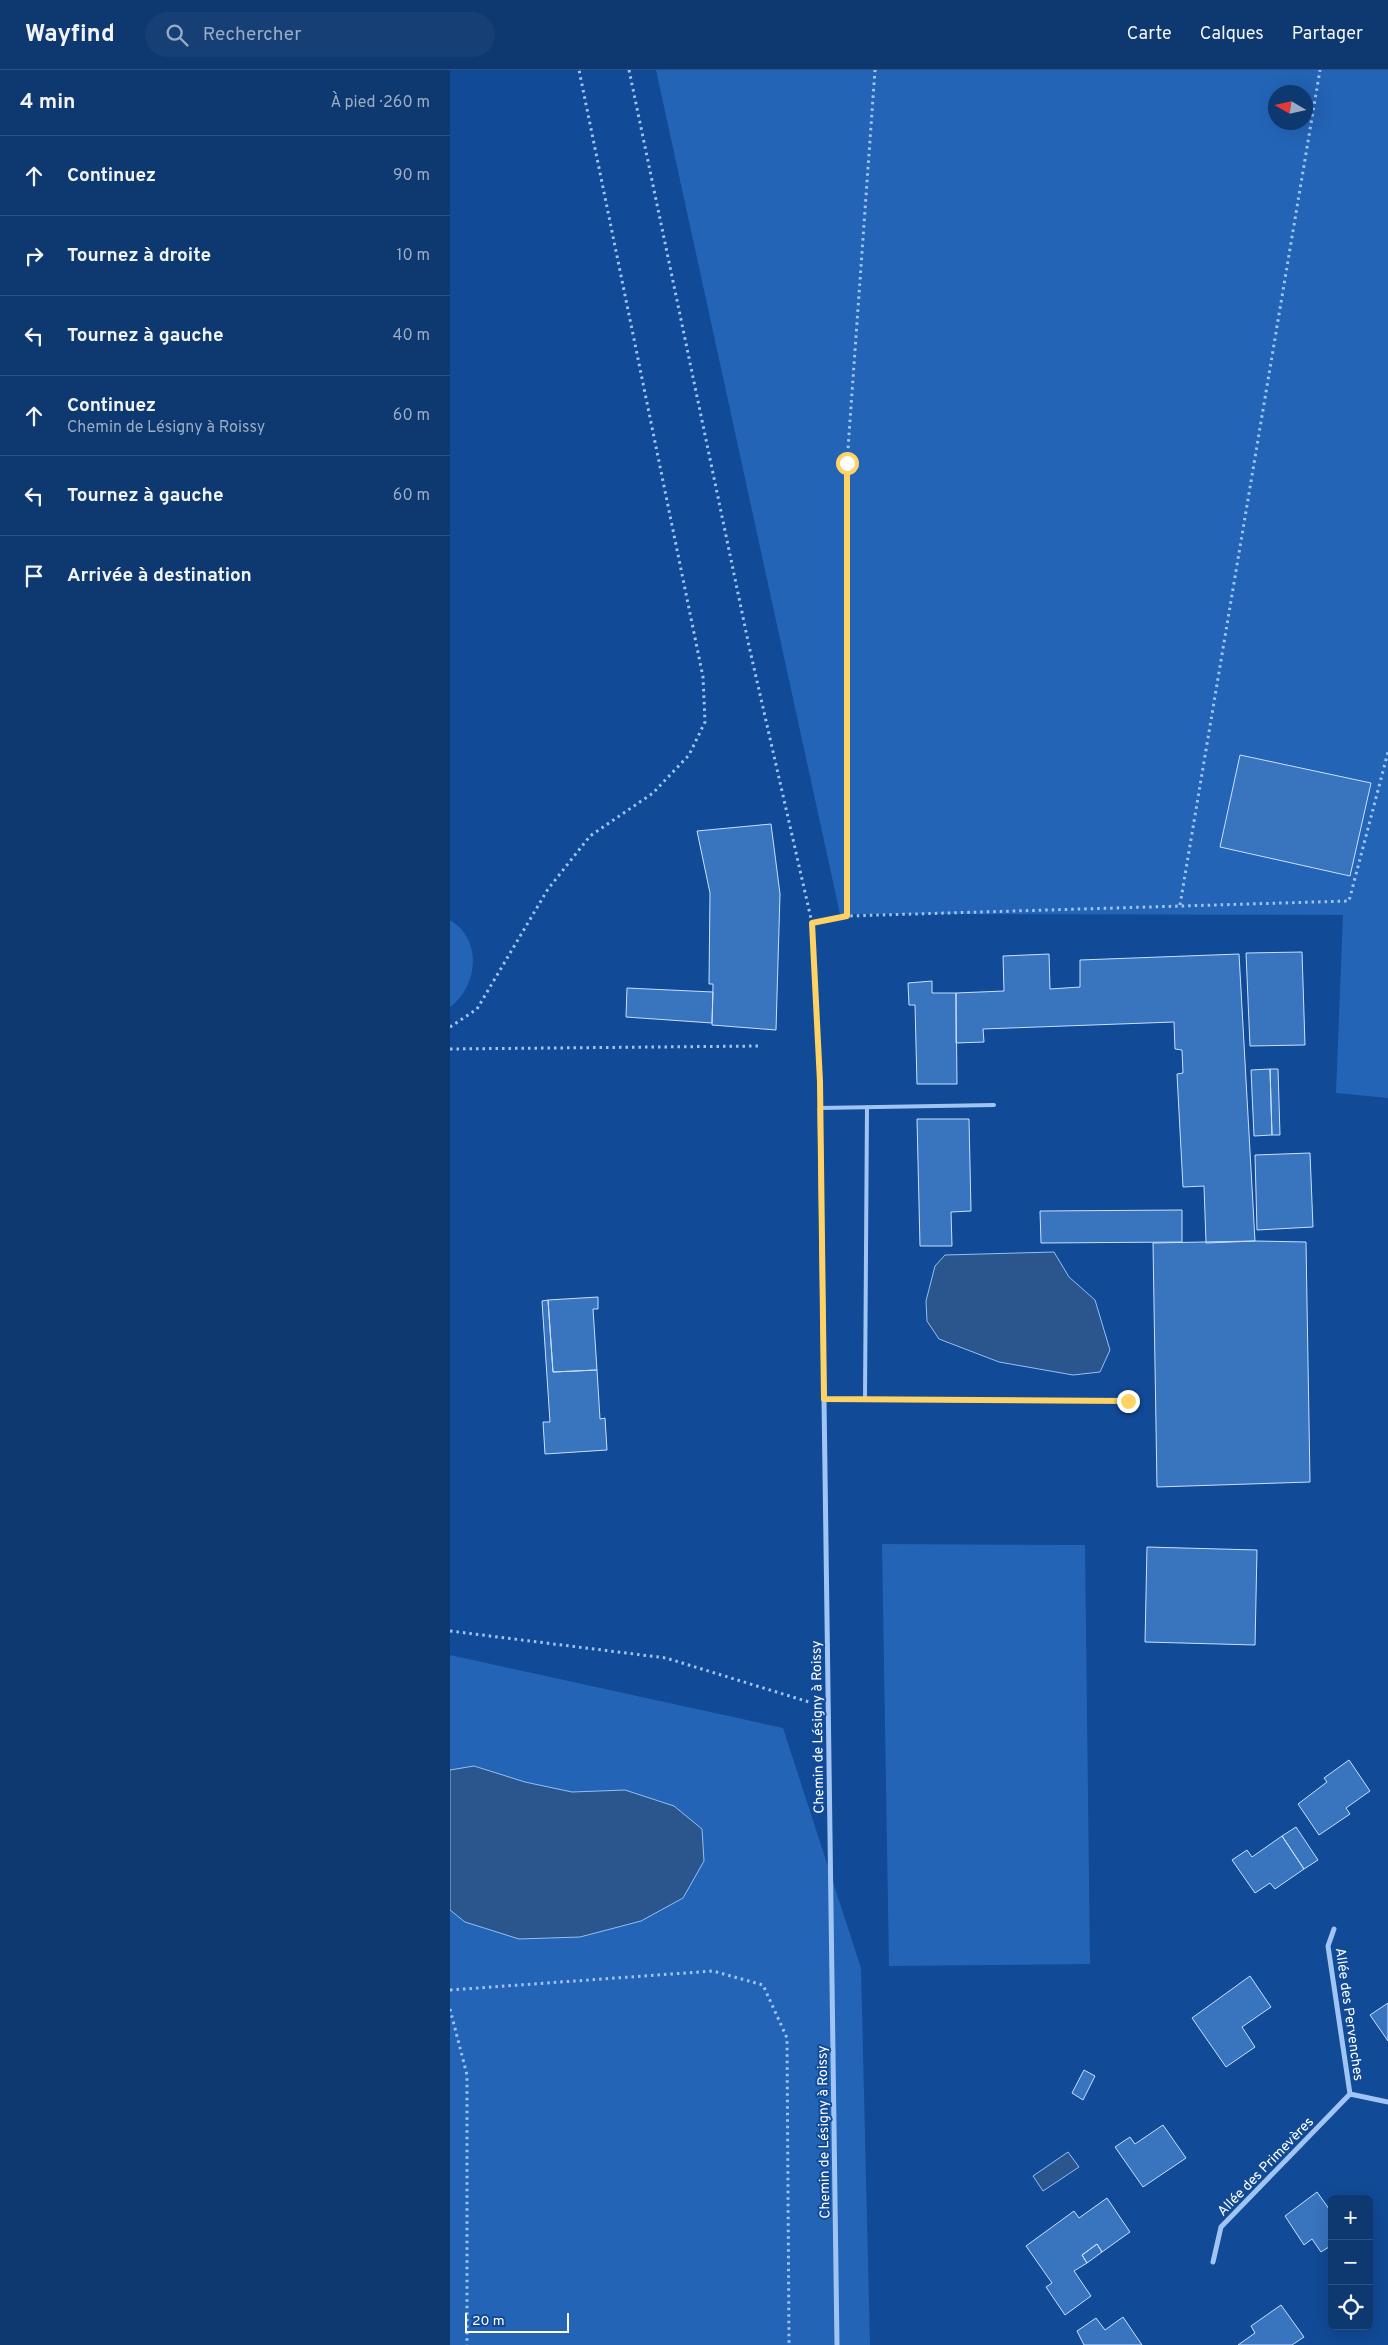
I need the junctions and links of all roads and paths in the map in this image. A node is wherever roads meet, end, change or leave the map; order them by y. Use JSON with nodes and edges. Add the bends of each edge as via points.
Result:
{"nodes":[{"id":1,"x":579,"y":70,"type":"edge"},
{"id":2,"x":629,"y":70,"type":"edge"},
{"id":3,"x":875,"y":70,"type":"edge"},
{"id":4,"x":1320,"y":70,"type":"edge"},
{"id":5,"x":1388,"y":752,"type":"edge"},
{"id":6,"x":1180,"y":905,"type":"junction"},
{"id":7,"x":847,"y":916,"type":"junction"},
{"id":8,"x":812,"y":923,"type":"junction"},
{"id":9,"x":450,"y":1027,"type":"edge"},
{"id":10,"x":760,"y":1046,"type":"dead end"},
{"id":11,"x":450,"y":1048,"type":"edge"},
{"id":12,"x":994,"y":1105,"type":"dead end"},
{"id":13,"x":868,"y":1107,"type":"junction"},
{"id":14,"x":820,"y":1108,"type":"junction"},
{"id":15,"x":824,"y":1399,"type":"junction"},
{"id":16,"x":865,"y":1399,"type":"junction"},
{"id":17,"x":1128,"y":1401,"type":"dead end"},
{"id":18,"x":450,"y":1631,"type":"edge"},
{"id":19,"x":828,"y":1708,"type":"junction"},
{"id":20,"x":1334,"y":1929,"type":"dead end"},
{"id":21,"x":450,"y":1990,"type":"edge"},
{"id":22,"x":450,"y":2009,"type":"edge"},
{"id":23,"x":1350,"y":2094,"type":"junction"},
{"id":24,"x":1388,"y":2102,"type":"edge"},
{"id":25,"x":1212,"y":2262,"type":"dead end"},
{"id":26,"x":467,"y":2345,"type":"edge"},
{"id":27,"x":789,"y":2345,"type":"edge"},
{"id":28,"x":837,"y":2345,"type":"edge"}],
"edges":[{"from":1,"to":9,"type":"path","via":[[703,677],[705,722],[689,755],[653,793],[590,836],[548,889],[476,1009]]},
{"from":2,"to":8,"type":"path","via":[[749,646]]},
{"from":3,"to":7,"type":"path","via":[[847,463]]},
{"from":4,"to":6,"type":"path"},
{"from":5,"to":6,"type":"path","via":[[1349,900]]},
{"from":6,"to":7,"type":"path"},
{"from":7,"to":8,"type":"path"},
{"from":8,"to":14,"type":"path"},
{"from":10,"to":11,"type":"path"},
{"from":12,"to":13,"type":"lane"},
{"from":13,"to":14,"type":"lane"},
{"from":13,"to":16,"type":"lane"},
{"from":14,"to":15,"type":"street","name":"Chemin de Lésigny à Roissy"},
{"from":15,"to":16,"type":"lane"},
{"from":15,"to":19,"type":"street","name":"Chemin de Lésigny à Roissy"},
{"from":16,"to":17,"type":"lane"},
{"from":18,"to":19,"type":"path","via":[[666,1658]]},
{"from":19,"to":28,"type":"street","name":"Chemin de Lésigny à Roissy"},
{"from":20,"to":23,"type":"street","name":"Allée des Pervenches","via":[[1328,1946]]},
{"from":21,"to":27,"type":"path","via":[[712,1971],[763,1985],[787,2038]]},
{"from":22,"to":26,"type":"path","via":[[467,2075]]},
{"from":23,"to":24,"type":"street","name":"Allée des Pervenches"},
{"from":23,"to":25,"type":"street","name":"Allée des Primevères","via":[[1221,2227]]}]}
